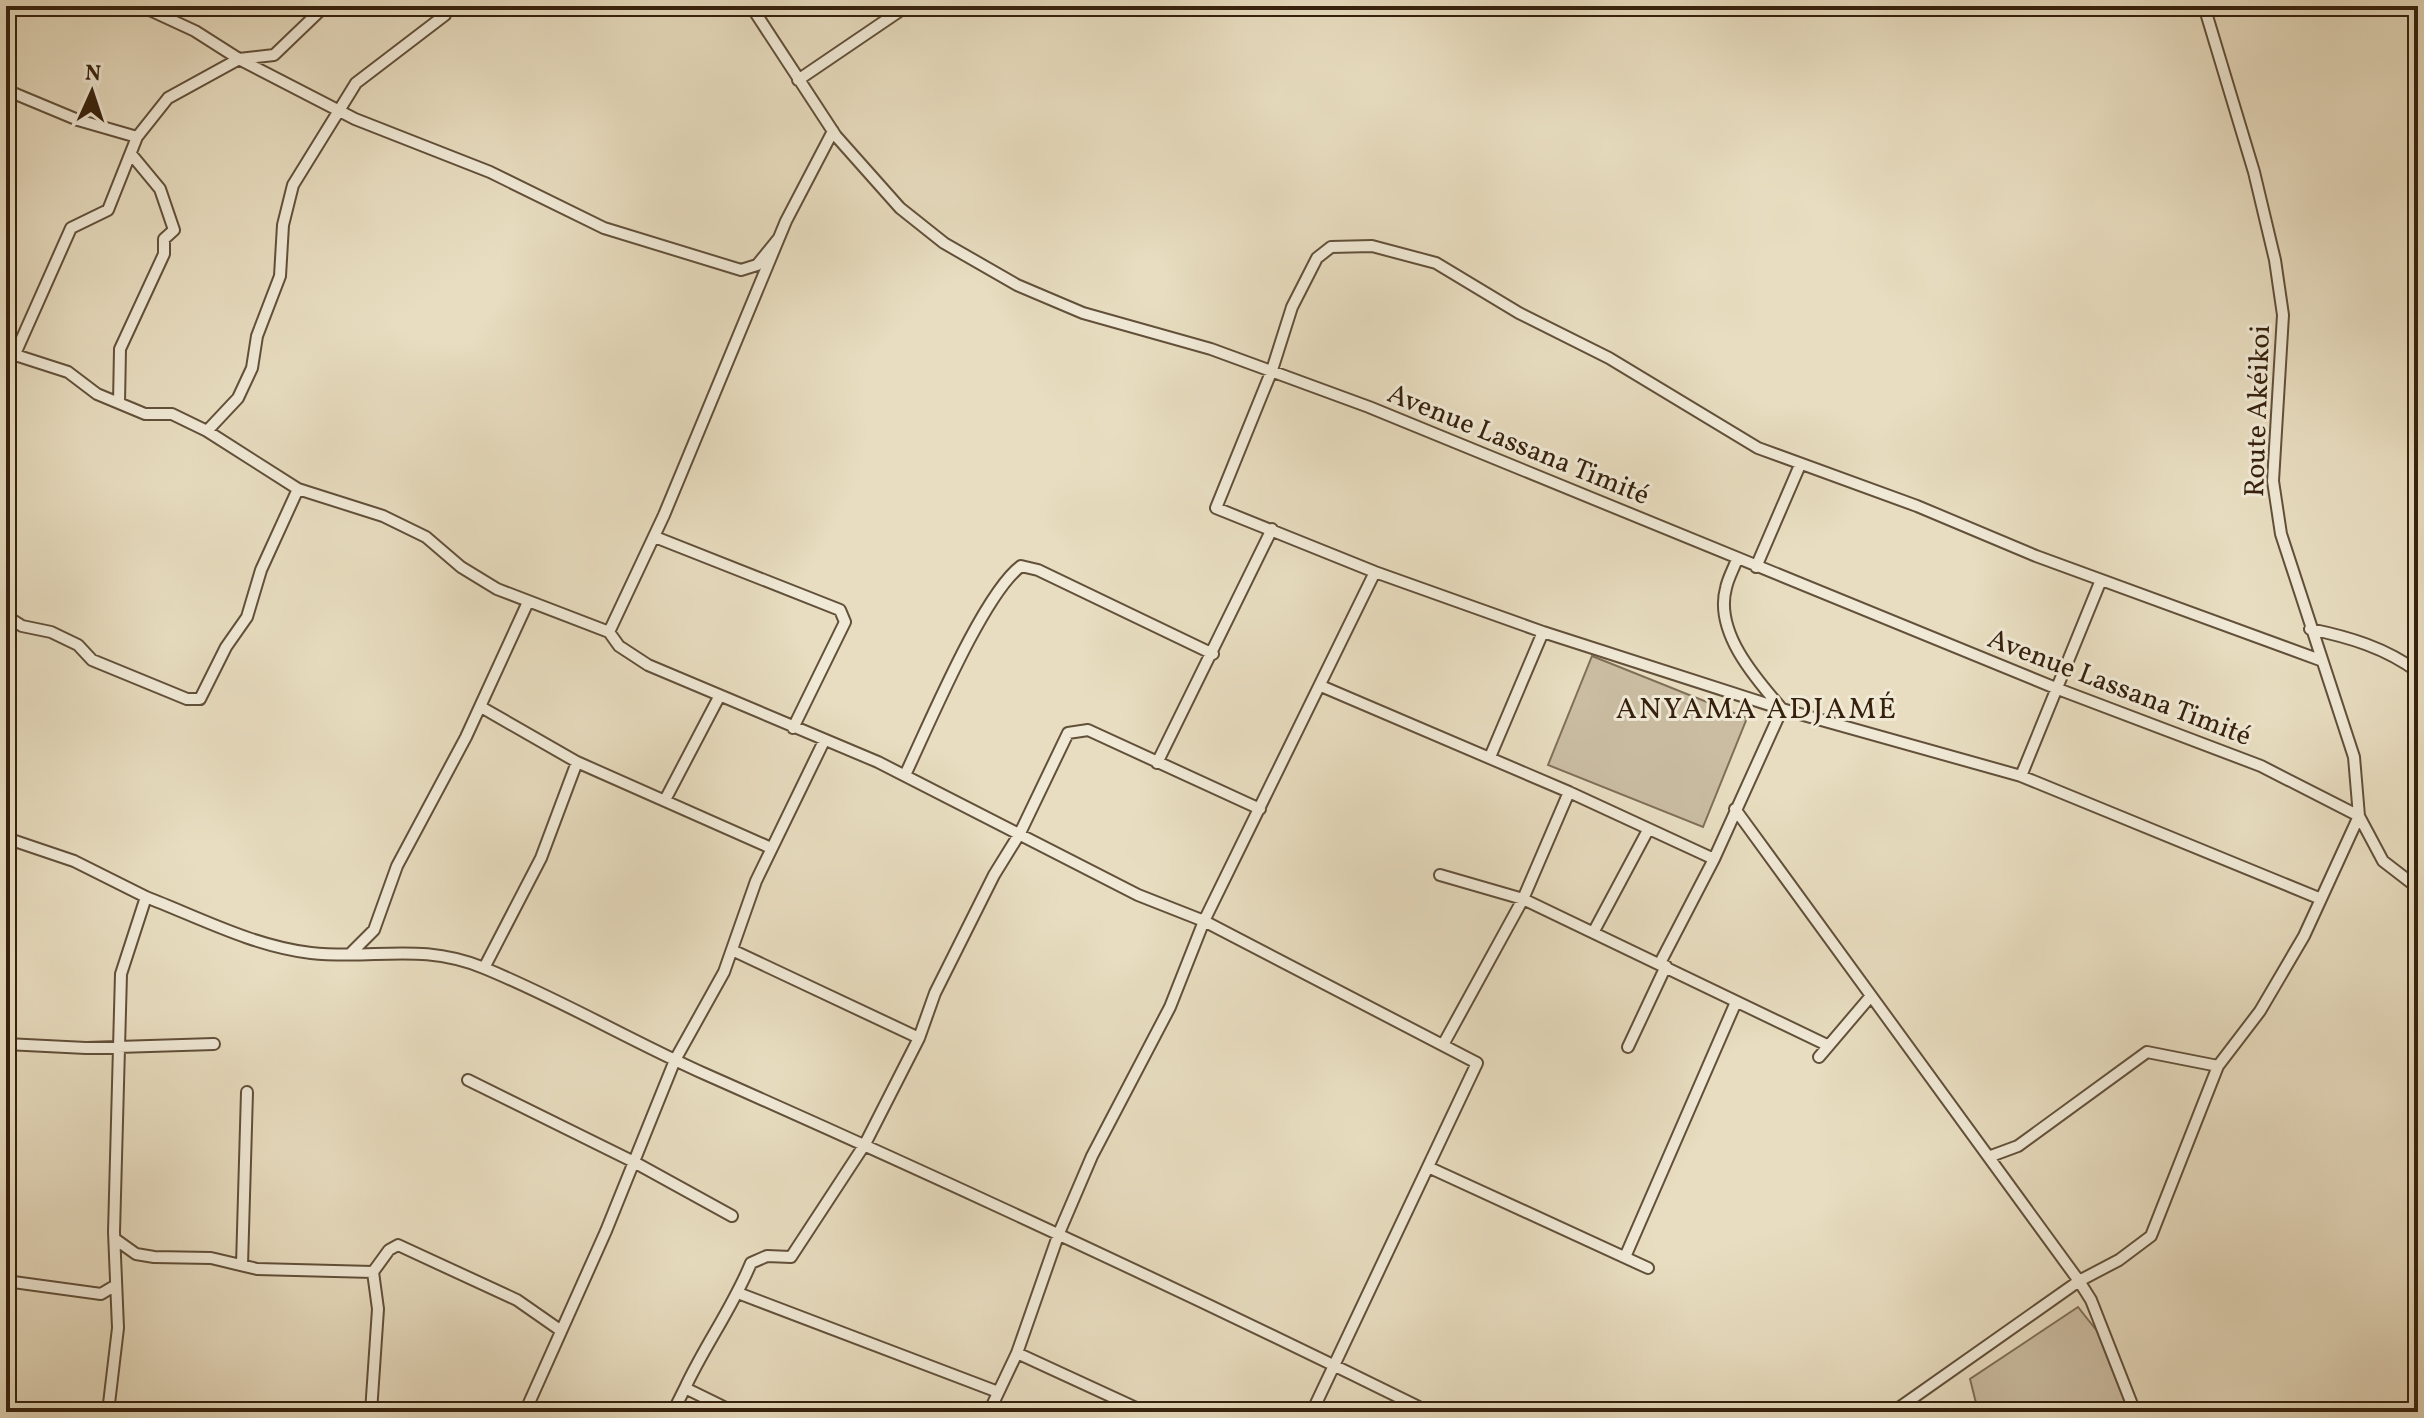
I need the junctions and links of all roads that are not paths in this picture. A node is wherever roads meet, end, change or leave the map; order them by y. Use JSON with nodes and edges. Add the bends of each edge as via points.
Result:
{"nodes":[{"id":1,"x":141,"y":6,"type":"edge"},
{"id":2,"x":325,"y":6,"type":"edge"},
{"id":3,"x":751,"y":6,"type":"edge"},
{"id":4,"x":907,"y":6,"type":"edge"},
{"id":5,"x":2204,"y":6,"type":"edge"},
{"id":6,"x":445,"y":15,"type":"dead end"},
{"id":7,"x":239,"y":59,"type":"junction"},
{"id":8,"x":798,"y":80,"type":"junction"},
{"id":9,"x":6,"y":90,"type":"edge"},
{"id":10,"x":340,"y":112,"type":"junction"},
{"id":11,"x":833,"y":131,"type":"junction"},
{"id":12,"x":137,"y":137,"type":"junction"},
{"id":13,"x":131,"y":154,"type":"junction"},
{"id":14,"x":779,"y":238,"type":"junction"},
{"id":15,"x":9,"y":355,"type":"edge"},
{"id":16,"x":1272,"y":370,"type":"junction"},
{"id":17,"x":119,"y":403,"type":"junction"},
{"id":18,"x":207,"y":431,"type":"junction"},
{"id":19,"x":1800,"y":465,"type":"junction"},
{"id":20,"x":298,"y":489,"type":"junction"},
{"id":21,"x":1272,"y":529,"type":"junction"},
{"id":22,"x":655,"y":537,"type":"junction"},
{"id":23,"x":1737,"y":559,"type":"junction"},
{"id":24,"x":1756,"y":567,"type":"junction"},
{"id":25,"x":1375,"y":572,"type":"junction"},
{"id":26,"x":2101,"y":580,"type":"junction"},
{"id":27,"x":528,"y":602,"type":"junction"},
{"id":28,"x":6,"y":616,"type":"edge"},
{"id":29,"x":2310,"y":629,"type":"junction"},
{"id":30,"x":609,"y":632,"type":"junction"},
{"id":31,"x":1543,"y":632,"type":"junction"},
{"id":32,"x":1213,"y":654,"type":"junction"},
{"id":33,"x":2320,"y":660,"type":"junction"},
{"id":34,"x":2418,"y":672,"type":"edge"},
{"id":35,"x":1321,"y":686,"type":"junction"},
{"id":36,"x":2058,"y":689,"type":"junction"},
{"id":37,"x":719,"y":697,"type":"junction"},
{"id":38,"x":481,"y":707,"type":"junction"},
{"id":39,"x":1782,"y":709,"type":"junction"},
{"id":40,"x":793,"y":728,"type":"junction"},
{"id":41,"x":824,"y":741,"type":"junction"},
{"id":42,"x":1490,"y":757,"type":"junction"},
{"id":43,"x":577,"y":762,"type":"junction"},
{"id":44,"x":1157,"y":763,"type":"junction"},
{"id":45,"x":905,"y":775,"type":"junction"},
{"id":46,"x":2021,"y":776,"type":"junction"},
{"id":47,"x":1569,"y":792,"type":"junction"},
{"id":48,"x":665,"y":800,"type":"junction"},
{"id":49,"x":1260,"y":809,"type":"junction"},
{"id":50,"x":1735,"y":809,"type":"junction"},
{"id":51,"x":2359,"y":816,"type":"junction"},
{"id":52,"x":1648,"y":830,"type":"junction"},
{"id":53,"x":1020,"y":833,"type":"junction"},
{"id":54,"x":6,"y":838,"type":"edge"},
{"id":55,"x":771,"y":848,"type":"junction"},
{"id":56,"x":1714,"y":859,"type":"junction"},
{"id":57,"x":1440,"y":875,"type":"dead end"},
{"id":58,"x":2418,"y":888,"type":"edge"},
{"id":59,"x":146,"y":897,"type":"junction"},
{"id":60,"x":1523,"y":899,"type":"junction"},
{"id":61,"x":2321,"y":899,"type":"junction"},
{"id":62,"x":1204,"y":921,"type":"junction"},
{"id":63,"x":1594,"y":931,"type":"junction"},
{"id":64,"x":732,"y":950,"type":"junction"},
{"id":65,"x":351,"y":953,"type":"junction"},
{"id":66,"x":1663,"y":964,"type":"junction"},
{"id":67,"x":484,"y":968,"type":"junction"},
{"id":68,"x":1870,"y":997,"type":"junction"},
{"id":69,"x":1736,"y":1002,"type":"junction"},
{"id":70,"x":919,"y":1038,"type":"junction"},
{"id":71,"x":1444,"y":1043,"type":"junction"},
{"id":72,"x":7,"y":1044,"type":"edge"},
{"id":73,"x":214,"y":1044,"type":"dead end"},
{"id":74,"x":121,"y":1045,"type":"junction"},
{"id":75,"x":1827,"y":1045,"type":"junction"},
{"id":76,"x":1628,"y":1047,"type":"dead end"},
{"id":77,"x":1819,"y":1057,"type":"dead end"},
{"id":78,"x":675,"y":1060,"type":"junction"},
{"id":79,"x":2218,"y":1066,"type":"junction"},
{"id":80,"x":468,"y":1080,"type":"dead end"},
{"id":81,"x":247,"y":1092,"type":"dead end"},
{"id":82,"x":865,"y":1144,"type":"junction"},
{"id":83,"x":6,"y":1156,"type":"edge"},
{"id":84,"x":1991,"y":1156,"type":"junction"},
{"id":85,"x":634,"y":1162,"type":"junction"},
{"id":86,"x":1428,"y":1167,"type":"junction"},
{"id":87,"x":732,"y":1216,"type":"dead end"},
{"id":88,"x":1059,"y":1233,"type":"junction"},
{"id":89,"x":115,"y":1239,"type":"junction"},
{"id":90,"x":1625,"y":1257,"type":"junction"},
{"id":91,"x":242,"y":1265,"type":"junction"},
{"id":92,"x":1648,"y":1268,"type":"dead end"},
{"id":93,"x":373,"y":1272,"type":"junction"},
{"id":94,"x":6,"y":1281,"type":"edge"},
{"id":95,"x":2079,"y":1281,"type":"junction"},
{"id":96,"x":116,"y":1285,"type":"junction"},
{"id":97,"x":738,"y":1293,"type":"junction"},
{"id":98,"x":560,"y":1330,"type":"junction"},
{"id":99,"x":1017,"y":1353,"type":"junction"},
{"id":100,"x":1334,"y":1365,"type":"junction"},
{"id":101,"x":685,"y":1388,"type":"junction"},
{"id":102,"x":998,"y":1392,"type":"junction"},
{"id":103,"x":108,"y":1412,"type":"edge"},
{"id":104,"x":371,"y":1412,"type":"edge"},
{"id":105,"x":525,"y":1412,"type":"edge"},
{"id":106,"x":673,"y":1412,"type":"edge"},
{"id":107,"x":734,"y":1412,"type":"edge"},
{"id":108,"x":989,"y":1412,"type":"edge"},
{"id":109,"x":1145,"y":1412,"type":"edge"},
{"id":110,"x":1312,"y":1412,"type":"edge"},
{"id":111,"x":1429,"y":1412,"type":"edge"},
{"id":112,"x":1893,"y":1412,"type":"edge"},
{"id":113,"x":2135,"y":1412,"type":"edge"}],
"edges":[{"from":1,"to":7,"type":"street"},
{"from":2,"to":7,"type":"street","via":[[274,55]]},
{"from":3,"to":8,"type":"street","name":"Avenue Lassana Timité"},
{"from":4,"to":8,"type":"street"},
{"from":5,"to":29,"type":"street","name":"Route Akéikoi","via":[[2275,260],[2283,315],[2273,481],[2281,534]]},
{"from":6,"to":10,"type":"street","via":[[356,83]]},
{"from":7,"to":10,"type":"street"},
{"from":7,"to":12,"type":"street","via":[[168,98]]},
{"from":8,"to":11,"type":"street","name":"Avenue Lassana Timité"},
{"from":9,"to":12,"type":"street"},
{"from":10,"to":14,"type":"street","via":[[490,172],[604,228],[729,267],[750,269]]},
{"from":10,"to":18,"type":"street","via":[[293,185],[283,225],[280,276],[257,336],[252,368],[238,398]]},
{"from":11,"to":14,"type":"street"},
{"from":11,"to":16,"type":"street","name":"Avenue Lassana Timité","via":[[900,208],[989,270],[1083,313]]},
{"from":12,"to":13,"type":"street"},
{"from":13,"to":15,"type":"street","via":[[108,210],[71,228]]},
{"from":13,"to":17,"type":"street","via":[[160,189],[174,230],[164,239],[164,254],[120,349]]},
{"from":14,"to":22,"type":"street"},
{"from":15,"to":17,"type":"street","via":[[68,372]]},
{"from":16,"to":19,"type":"street","via":[[1292,307],[1322,252],[1343,245],[1372,246],[1436,263],[1758,448]]},
{"from":16,"to":21,"type":"street","via":[[1216,508]]},
{"from":16,"to":23,"type":"street","name":"Avenue Lassana Timité"},
{"from":17,"to":18,"type":"street","via":[[145,414],[172,414]]},
{"from":18,"to":20,"type":"street"},
{"from":19,"to":24,"type":"street"},
{"from":19,"to":26,"type":"street"},
{"from":20,"to":27,"type":"street","via":[[383,516],[426,537],[477,578]]},
{"from":20,"to":28,"type":"street","via":[[261,570],[247,617],[200,699],[187,699],[92,660],[78,645]]},
{"from":21,"to":25,"type":"street"},
{"from":21,"to":32,"type":"street"},
{"from":22,"to":30,"type":"street"},
{"from":22,"to":40,"type":"street","via":[[844,615],[829,658]]},
{"from":23,"to":24,"type":"street","name":"Avenue Lassana Timité"},
{"from":23,"to":39,"type":"street","via":[[1725,590],[1727,621],[1754,677]]},
{"from":24,"to":36,"type":"street","name":"Avenue Lassana Timité"},
{"from":25,"to":31,"type":"street"},
{"from":25,"to":35,"type":"street"},
{"from":26,"to":33,"type":"street"},
{"from":26,"to":36,"type":"street"},
{"from":27,"to":30,"type":"street"},
{"from":27,"to":38,"type":"street"},
{"from":29,"to":33,"type":"street","name":"Route Akéikoi"},
{"from":29,"to":34,"type":"street","via":[[2354,639]]},
{"from":30,"to":37,"type":"street","via":[[632,657]]},
{"from":31,"to":39,"type":"street"},
{"from":31,"to":42,"type":"street"},
{"from":32,"to":44,"type":"street"},
{"from":32,"to":45,"type":"street","via":[[1021,566],[987,609]]},
{"from":33,"to":51,"type":"street","name":"Route Akéikoi","via":[[2354,757]]},
{"from":35,"to":42,"type":"street"},
{"from":35,"to":49,"type":"street"},
{"from":36,"to":46,"type":"street"},
{"from":36,"to":51,"type":"street","name":"Avenue Lassana Timité","via":[[2261,766]]},
{"from":37,"to":40,"type":"street"},
{"from":37,"to":48,"type":"street"},
{"from":38,"to":43,"type":"street"},
{"from":38,"to":65,"type":"street","via":[[397,866],[374,930]]},
{"from":39,"to":46,"type":"street"},
{"from":39,"to":50,"type":"street"},
{"from":40,"to":41,"type":"street"},
{"from":41,"to":45,"type":"street"},
{"from":41,"to":55,"type":"street"},
{"from":42,"to":47,"type":"street"},
{"from":43,"to":48,"type":"street"},
{"from":43,"to":67,"type":"street","via":[[541,858]]},
{"from":44,"to":49,"type":"street"},
{"from":44,"to":53,"type":"street","via":[[1088,730],[1068,733]]},
{"from":45,"to":53,"type":"street"},
{"from":46,"to":61,"type":"street"},
{"from":47,"to":52,"type":"street"},
{"from":47,"to":60,"type":"street"},
{"from":48,"to":55,"type":"street"},
{"from":49,"to":62,"type":"street"},
{"from":50,"to":56,"type":"street"},
{"from":50,"to":68,"type":"street"},
{"from":51,"to":58,"type":"street","name":"Route Akéikoi","via":[[2383,861]]},
{"from":51,"to":61,"type":"street"},
{"from":52,"to":56,"type":"street"},
{"from":52,"to":63,"type":"street"},
{"from":53,"to":62,"type":"street","via":[[1138,895]]},
{"from":53,"to":70,"type":"street","via":[[935,993]]},
{"from":54,"to":59,"type":"street","via":[[74,861]]},
{"from":55,"to":64,"type":"street"},
{"from":56,"to":66,"type":"street"},
{"from":57,"to":60,"type":"street"},
{"from":59,"to":65,"type":"street","via":[[276,946]]},
{"from":59,"to":74,"type":"street","via":[[121,974]]},
{"from":60,"to":63,"type":"street"},
{"from":60,"to":71,"type":"street"},
{"from":61,"to":79,"type":"street","via":[[2260,1011]]},
{"from":62,"to":71,"type":"street"},
{"from":62,"to":88,"type":"street","via":[[1170,1007],[1092,1156]]},
{"from":63,"to":66,"type":"street"},
{"from":64,"to":70,"type":"street"},
{"from":64,"to":78,"type":"street","via":[[714,995]]},
{"from":65,"to":67,"type":"street","via":[[445,955]]},
{"from":66,"to":69,"type":"street"},
{"from":66,"to":76,"type":"street"},
{"from":67,"to":78,"type":"street"},
{"from":68,"to":75,"type":"street"},
{"from":68,"to":84,"type":"street"},
{"from":69,"to":75,"type":"street"},
{"from":69,"to":90,"type":"street"},
{"from":70,"to":82,"type":"street"},
{"from":71,"to":86,"type":"street","via":[[1477,1063]]},
{"from":72,"to":74,"type":"street"},
{"from":72,"to":83,"type":"street"},
{"from":73,"to":74,"type":"street"},
{"from":74,"to":89,"type":"street"},
{"from":75,"to":77,"type":"street"},
{"from":78,"to":82,"type":"street"},
{"from":78,"to":85,"type":"street"},
{"from":79,"to":84,"type":"street","via":[[2147,1052],[2018,1146]]},
{"from":79,"to":95,"type":"street","via":[[2151,1236]]},
{"from":80,"to":85,"type":"street"},
{"from":81,"to":91,"type":"street"},
{"from":82,"to":88,"type":"street"},
{"from":82,"to":97,"type":"street","via":[[791,1257],[767,1256],[751,1263]]},
{"from":84,"to":95,"type":"street"},
{"from":85,"to":87,"type":"street"},
{"from":85,"to":98,"type":"street"},
{"from":86,"to":90,"type":"street"},
{"from":86,"to":100,"type":"street"},
{"from":88,"to":99,"type":"street"},
{"from":88,"to":100,"type":"street"},
{"from":89,"to":91,"type":"street","via":[[145,1256],[211,1258]]},
{"from":89,"to":96,"type":"street"},
{"from":90,"to":92,"type":"street"},
{"from":91,"to":93,"type":"street"},
{"from":93,"to":98,"type":"street","via":[[398,1245],[517,1300]]},
{"from":93,"to":104,"type":"street","via":[[378,1309]]},
{"from":94,"to":96,"type":"street","via":[[101,1294]]},
{"from":95,"to":112,"type":"street"},
{"from":95,"to":113,"type":"street"},
{"from":96,"to":103,"type":"street","via":[[118,1328]]},
{"from":97,"to":101,"type":"street"},
{"from":97,"to":102,"type":"street"},
{"from":98,"to":105,"type":"street"},
{"from":99,"to":102,"type":"street"},
{"from":99,"to":109,"type":"street"},
{"from":100,"to":110,"type":"street"},
{"from":100,"to":111,"type":"street"},
{"from":101,"to":106,"type":"street"},
{"from":101,"to":107,"type":"street"},
{"from":102,"to":108,"type":"street"}]}
